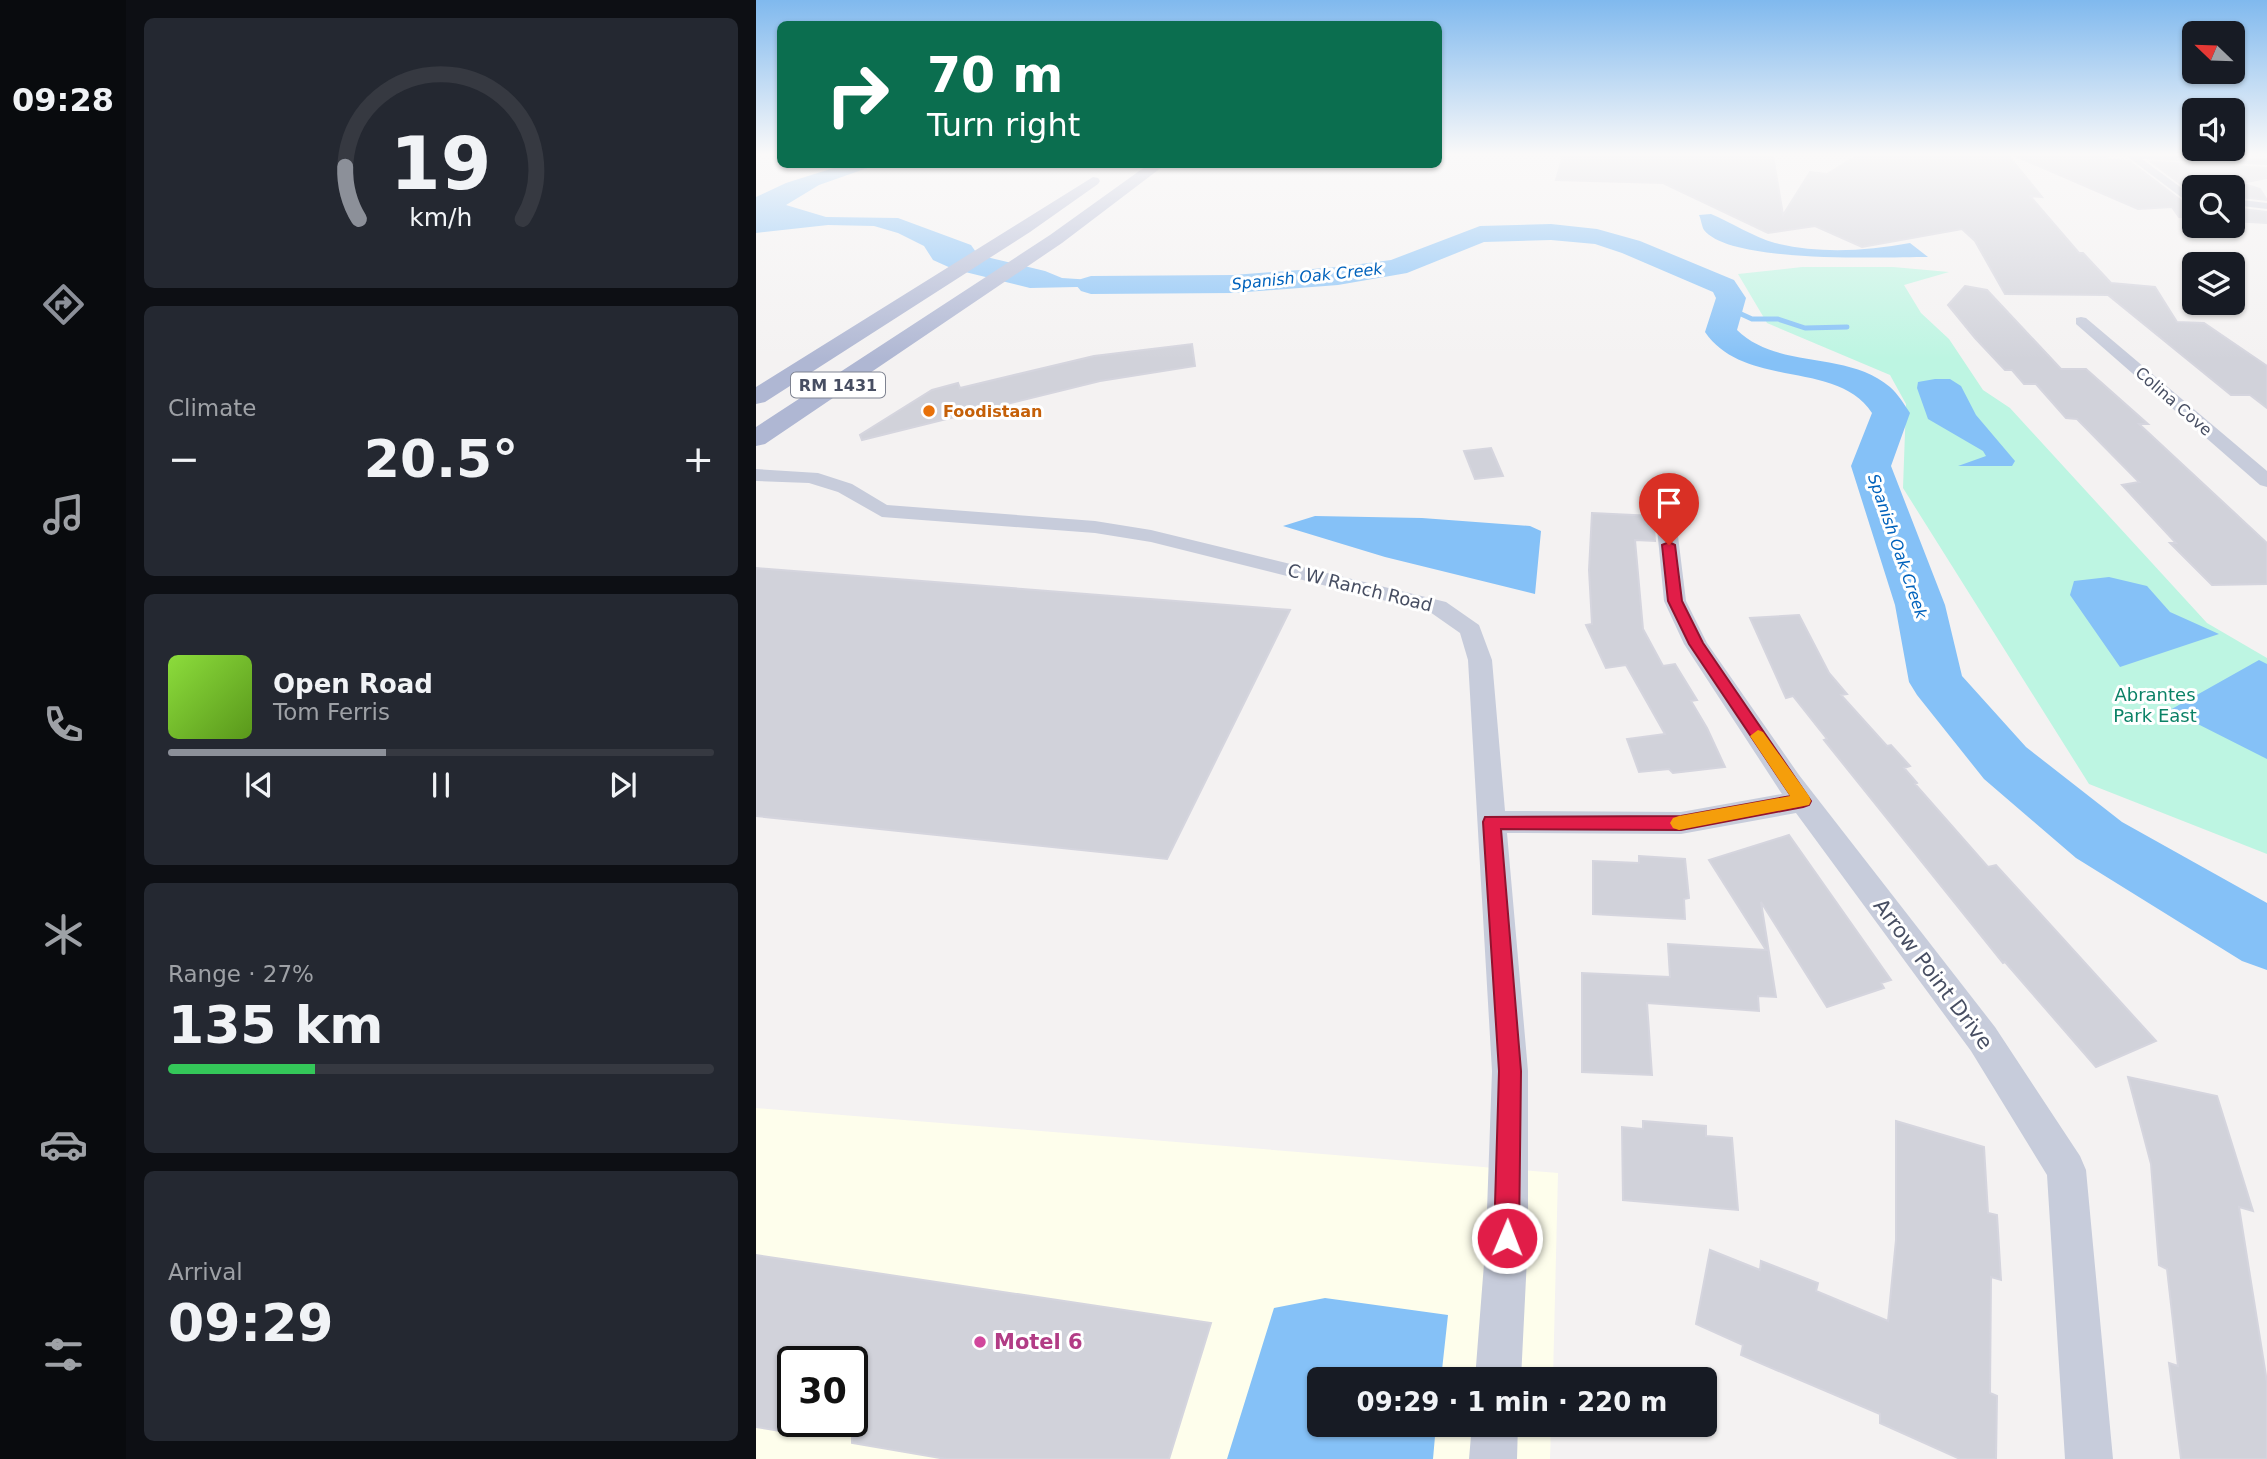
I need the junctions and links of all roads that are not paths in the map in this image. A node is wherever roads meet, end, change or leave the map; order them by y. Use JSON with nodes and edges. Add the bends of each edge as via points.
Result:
{"nodes":[{"id":1,"x":1031,"y":223,"type":"edge"},
{"id":2,"x":1078,"y":223,"type":"edge"},
{"id":3,"x":2081,"y":321,"type":"dead end"},
{"id":4,"x":756,"y":397,"type":"edge"},
{"id":5,"x":756,"y":438,"type":"edge"},
{"id":6,"x":756,"y":475,"type":"edge"},
{"id":7,"x":2267,"y":481,"type":"edge"},
{"id":8,"x":1667,"y":528,"type":"dead end"},
{"id":9,"x":1803,"y":801,"type":"junction"},
{"id":10,"x":1492,"y":822,"type":"junction"},
{"id":11,"x":1499,"y":1367,"type":"edge"},
{"id":12,"x":1495,"y":1437,"type":"edge"},
{"id":13,"x":1493,"y":1459,"type":"edge"},
{"id":14,"x":2089,"y":1459,"type":"edge"}],
"edges":[{"from":1,"to":4,"type":"main road","number":"RM 1431"},
{"from":2,"to":5,"type":"main road","number":"RM 1431"},
{"from":3,"to":7,"type":"street","name":"Colina Cove"},
{"from":6,"to":10,"type":"street","name":"C W Ranch Road","via":[[811,477],[845,488],[882,511],[1096,527],[1151,536],[1438,607],[1471,630],[1480,660]]},
{"from":8,"to":9,"type":"street","name":"Arrow Point Drive","via":[[1675,601],[1696,644]]},
{"from":9,"to":10,"type":"street","via":[[1681,823]]},
{"from":9,"to":14,"type":"street","name":"Arrow Point Drive","via":[[1983,1039],[2066,1170]]},
{"from":10,"to":11,"type":"street","name":"C W Ranch Road","via":[[1510,1071]]},
{"from":12,"to":13,"type":"street"}]}
